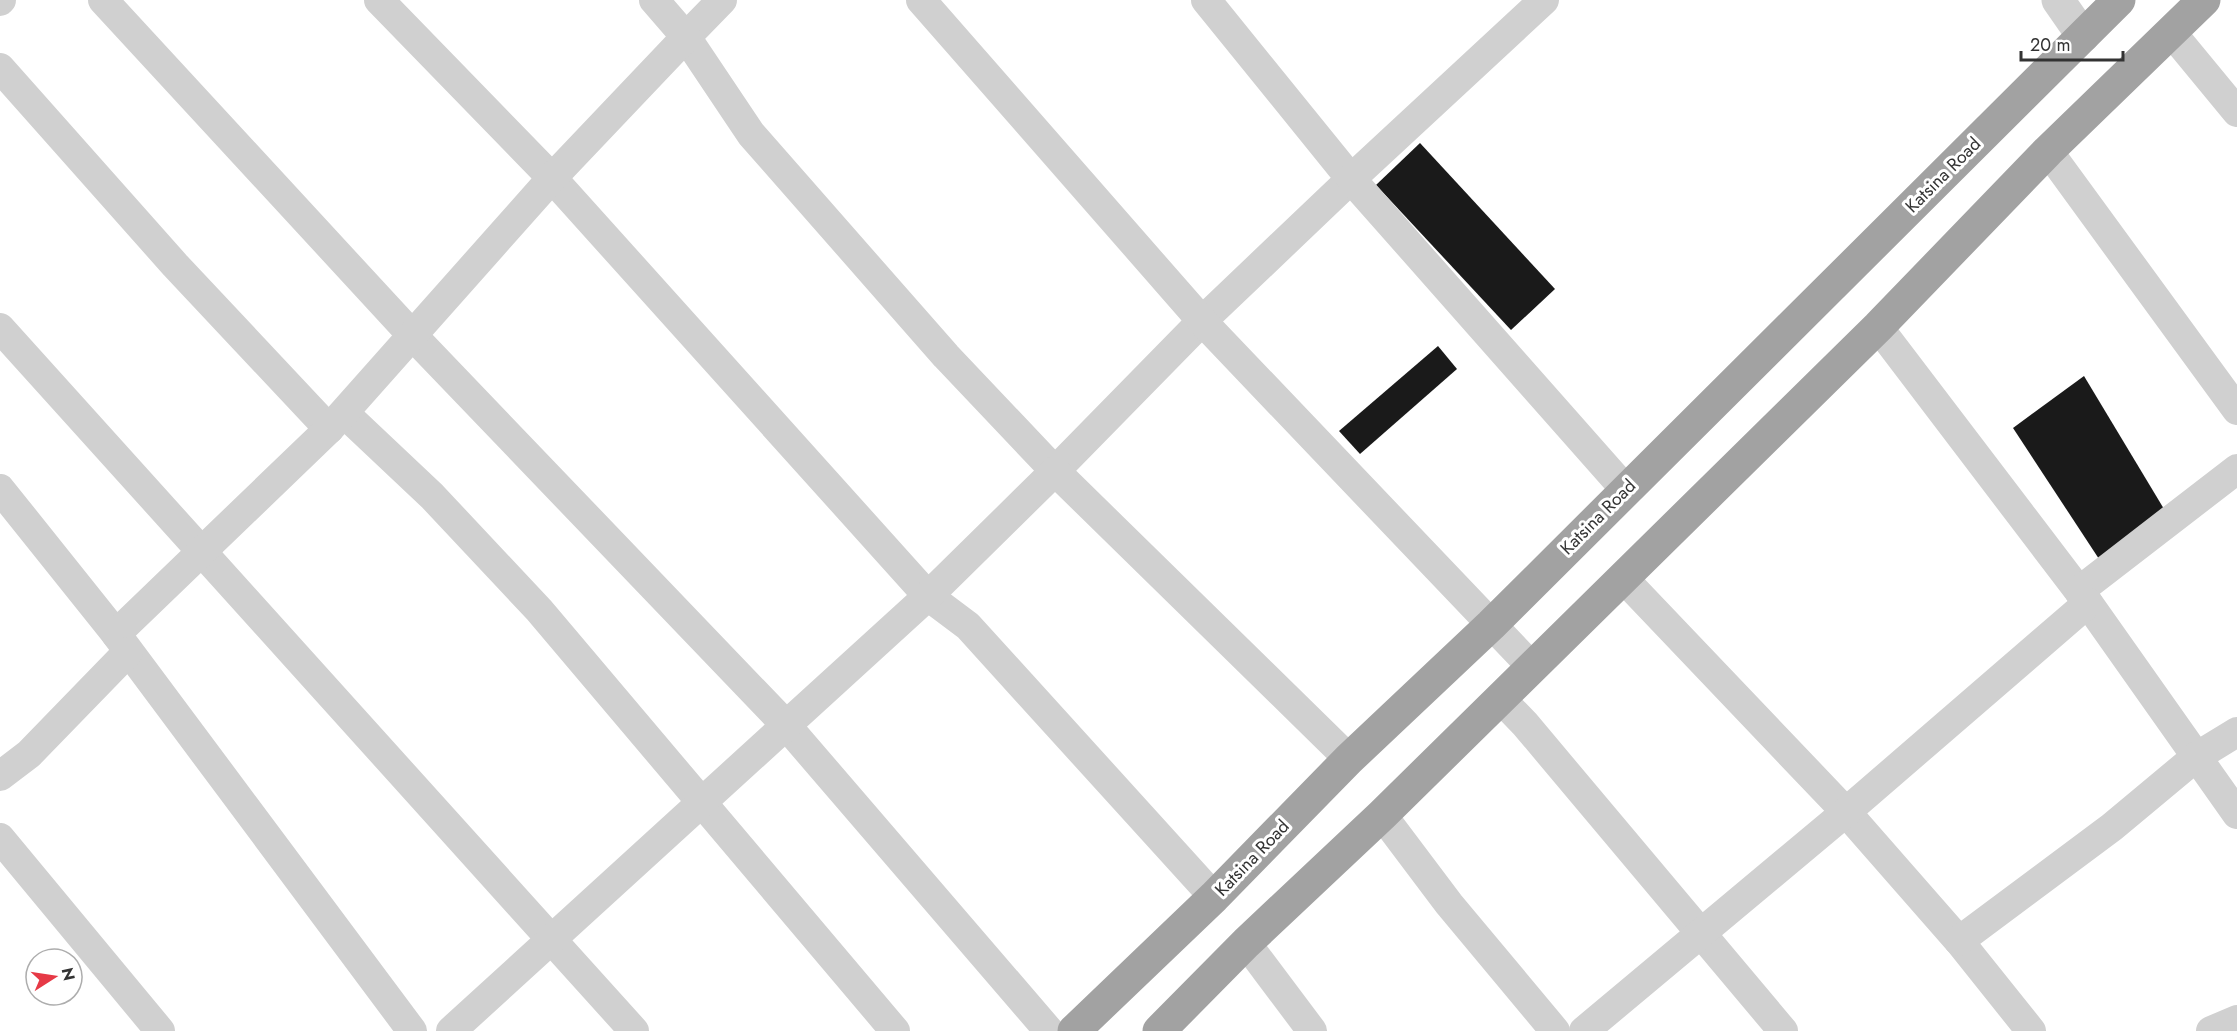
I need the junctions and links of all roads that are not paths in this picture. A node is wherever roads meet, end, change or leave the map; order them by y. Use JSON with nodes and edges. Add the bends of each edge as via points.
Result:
{"nodes":[{"id":1,"x":103,"y":0,"type":"edge"},
{"id":2,"x":379,"y":0,"type":"edge"},
{"id":3,"x":654,"y":0,"type":"edge"},
{"id":4,"x":722,"y":0,"type":"edge"},
{"id":5,"x":921,"y":0,"type":"edge"},
{"id":6,"x":1544,"y":0,"type":"edge"},
{"id":7,"x":2058,"y":0,"type":"edge"},
{"id":8,"x":2120,"y":0,"type":"edge"},
{"id":9,"x":2204,"y":0,"type":"edge"},
{"id":10,"x":1211,"y":1,"type":"edge"},
{"id":11,"x":2171,"y":32,"type":"junction"},
{"id":12,"x":2083,"y":36,"type":"junction"},
{"id":13,"x":686,"y":37,"type":"junction"},
{"id":14,"x":0,"y":68,"type":"edge"},
{"id":15,"x":2237,"y":112,"type":"edge"},
{"id":16,"x":2048,"y":151,"type":"junction"},
{"id":17,"x":552,"y":178,"type":"junction"},
{"id":18,"x":1351,"y":178,"type":"junction"},
{"id":19,"x":1202,"y":321,"type":"junction"},
{"id":20,"x":1878,"y":327,"type":"junction"},
{"id":21,"x":0,"y":328,"type":"edge"},
{"id":22,"x":413,"y":336,"type":"junction"},
{"id":23,"x":2237,"y":410,"type":"edge"},
{"id":24,"x":336,"y":421,"type":"junction"},
{"id":25,"x":2237,"y":469,"type":"edge"},
{"id":26,"x":1055,"y":471,"type":"junction"},
{"id":27,"x":0,"y":489,"type":"edge"},
{"id":28,"x":1625,"y":489,"type":"junction"},
{"id":29,"x":202,"y":551,"type":"junction"},
{"id":30,"x":1623,"y":578,"type":"junction"},
{"id":31,"x":928,"y":596,"type":"junction"},
{"id":32,"x":2084,"y":597,"type":"junction"},
{"id":33,"x":1491,"y":625,"type":"junction"},
{"id":34,"x":122,"y":643,"type":"junction"},
{"id":35,"x":1532,"y":667,"type":"junction"},
{"id":36,"x":1500,"y":698,"type":"junction"},
{"id":37,"x":785,"y":724,"type":"junction"},
{"id":38,"x":2237,"y":732,"type":"edge"},
{"id":39,"x":2196,"y":757,"type":"junction"},
{"id":40,"x":1349,"y":759,"type":"junction"},
{"id":41,"x":0,"y":776,"type":"edge"},
{"id":42,"x":699,"y":802,"type":"junction"},
{"id":43,"x":1846,"y":812,"type":"junction"},
{"id":44,"x":2237,"y":814,"type":"edge"},
{"id":45,"x":1382,"y":815,"type":"junction"},
{"id":46,"x":0,"y":838,"type":"edge"},
{"id":47,"x":1214,"y":897,"type":"junction"},
{"id":48,"x":1699,"y":934,"type":"junction"},
{"id":49,"x":552,"y":940,"type":"junction"},
{"id":50,"x":1959,"y":941,"type":"junction"},
{"id":51,"x":1246,"y":943,"type":"junction"},
{"id":52,"x":2237,"y":1020,"type":"edge"},
{"id":53,"x":160,"y":1031,"type":"edge"},
{"id":54,"x":412,"y":1031,"type":"edge"},
{"id":55,"x":452,"y":1031,"type":"edge"},
{"id":56,"x":633,"y":1031,"type":"edge"},
{"id":57,"x":895,"y":1031,"type":"edge"},
{"id":58,"x":1049,"y":1031,"type":"edge"},
{"id":59,"x":1074,"y":1031,"type":"edge"},
{"id":60,"x":1159,"y":1031,"type":"edge"},
{"id":61,"x":1312,"y":1031,"type":"edge"},
{"id":62,"x":1554,"y":1031,"type":"edge"},
{"id":63,"x":1584,"y":1031,"type":"edge"},
{"id":64,"x":1783,"y":1031,"type":"edge"},
{"id":65,"x":2031,"y":1031,"type":"edge"},
{"id":66,"x":2211,"y":1031,"type":"edge"}],
"edges":[{"from":1,"to":22,"type":"street"},
{"from":2,"to":17,"type":"street"},
{"from":3,"to":13,"type":"street"},
{"from":4,"to":13,"type":"street"},
{"from":5,"to":19,"type":"street"},
{"from":6,"to":18,"type":"street"},
{"from":7,"to":12,"type":"street"},
{"from":8,"to":12,"type":"highway","name":"Katsina Road"},
{"from":9,"to":11,"type":"highway"},
{"from":10,"to":18,"type":"street"},
{"from":11,"to":15,"type":"street"},
{"from":11,"to":16,"type":"highway"},
{"from":12,"to":28,"type":"highway","name":"Katsina Road"},
{"from":13,"to":17,"type":"street"},
{"from":13,"to":26,"type":"street","via":[[751,134],[946,356]]},
{"from":14,"to":24,"type":"street","via":[[175,266]]},
{"from":16,"to":20,"type":"highway"},
{"from":16,"to":23,"type":"street"},
{"from":17,"to":22,"type":"street"},
{"from":17,"to":31,"type":"street"},
{"from":18,"to":19,"type":"street"},
{"from":18,"to":28,"type":"street"},
{"from":19,"to":26,"type":"street"},
{"from":19,"to":33,"type":"street"},
{"from":20,"to":30,"type":"highway"},
{"from":20,"to":32,"type":"street"},
{"from":21,"to":29,"type":"street"},
{"from":22,"to":24,"type":"street"},
{"from":22,"to":37,"type":"street"},
{"from":24,"to":29,"type":"street"},
{"from":24,"to":42,"type":"street","via":[[432,496],[540,610]]},
{"from":25,"to":32,"type":"street"},
{"from":26,"to":31,"type":"street"},
{"from":26,"to":40,"type":"street"},
{"from":27,"to":34,"type":"street"},
{"from":28,"to":33,"type":"highway","name":"Katsina Road"},
{"from":29,"to":34,"type":"street"},
{"from":29,"to":49,"type":"street"},
{"from":30,"to":35,"type":"highway"},
{"from":30,"to":43,"type":"street"},
{"from":31,"to":37,"type":"street"},
{"from":31,"to":47,"type":"street","via":[[968,626]]},
{"from":32,"to":39,"type":"street"},
{"from":32,"to":43,"type":"street"},
{"from":33,"to":35,"type":"street"},
{"from":33,"to":40,"type":"highway","name":"Katsina Road"},
{"from":34,"to":41,"type":"street","via":[[29,754]]},
{"from":34,"to":54,"type":"street"},
{"from":35,"to":36,"type":"highway"},
{"from":36,"to":45,"type":"highway"},
{"from":36,"to":48,"type":"street"},
{"from":37,"to":42,"type":"street"},
{"from":37,"to":58,"type":"street"},
{"from":38,"to":39,"type":"street"},
{"from":39,"to":44,"type":"street"},
{"from":39,"to":50,"type":"street","via":[[2112,827]]},
{"from":40,"to":47,"type":"highway","name":"Katsina Road"},
{"from":42,"to":49,"type":"street"},
{"from":42,"to":57,"type":"street"},
{"from":43,"to":48,"type":"street"},
{"from":43,"to":50,"type":"street"},
{"from":45,"to":51,"type":"highway"},
{"from":45,"to":62,"type":"street","via":[[1449,904]]},
{"from":46,"to":53,"type":"street"},
{"from":47,"to":59,"type":"highway","name":"Katsina Road"},
{"from":48,"to":63,"type":"street"},
{"from":48,"to":64,"type":"street"},
{"from":49,"to":55,"type":"street"},
{"from":49,"to":56,"type":"street"},
{"from":50,"to":65,"type":"street"},
{"from":51,"to":60,"type":"highway"},
{"from":51,"to":61,"type":"street"},
{"from":52,"to":66,"type":"street"}]}
